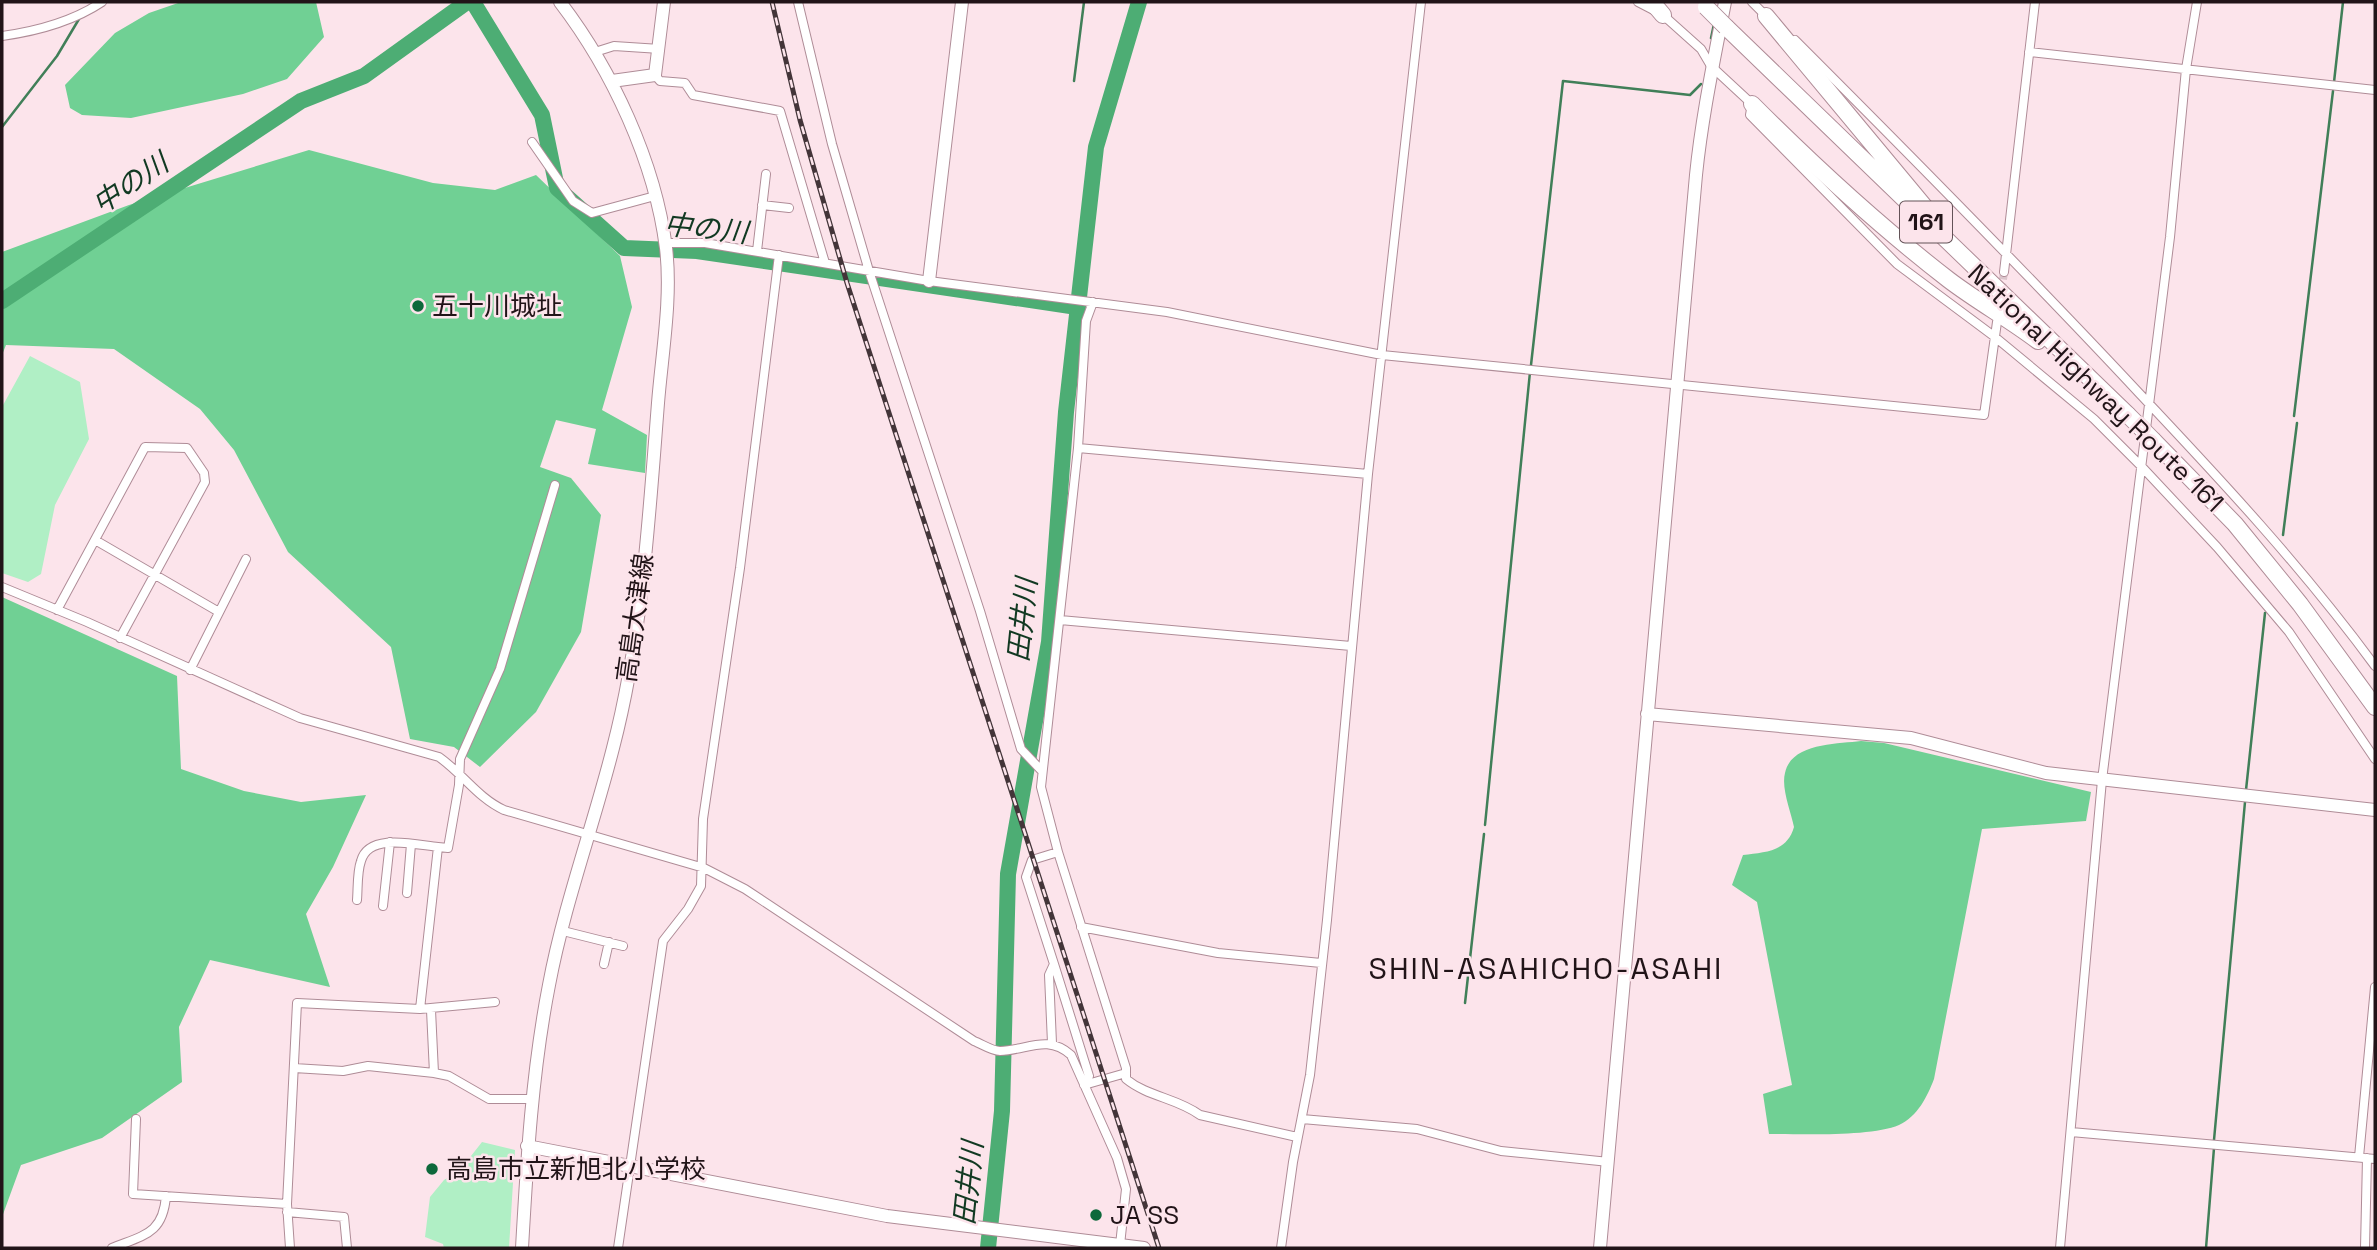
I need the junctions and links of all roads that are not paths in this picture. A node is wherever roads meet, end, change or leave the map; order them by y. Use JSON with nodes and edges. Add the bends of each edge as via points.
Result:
{"nodes":[{"id":1,"x":102,"y":2,"type":"edge"},
{"id":2,"x":560,"y":2,"type":"edge"},
{"id":3,"x":664,"y":2,"type":"edge"},
{"id":4,"x":799,"y":2,"type":"edge"},
{"id":5,"x":962,"y":2,"type":"edge"},
{"id":6,"x":1421,"y":2,"type":"edge"},
{"id":7,"x":1637,"y":2,"type":"edge"},
{"id":8,"x":1651,"y":2,"type":"edge"},
{"id":9,"x":1725,"y":2,"type":"edge"},
{"id":10,"x":1752,"y":2,"type":"edge"},
{"id":11,"x":2035,"y":2,"type":"edge"},
{"id":12,"x":2197,"y":2,"type":"edge"},
{"id":13,"x":1704,"y":4,"type":"edge"},
{"id":14,"x":1664,"y":15,"type":"junction"},
{"id":15,"x":1766,"y":16,"type":"junction"},
{"id":16,"x":2,"y":36,"type":"edge"},
{"id":17,"x":660,"y":49,"type":"junction"},
{"id":18,"x":595,"y":52,"type":"junction"},
{"id":19,"x":2029,"y":52,"type":"junction"},
{"id":20,"x":1711,"y":66,"type":"junction"},
{"id":21,"x":2186,"y":69,"type":"junction"},
{"id":22,"x":656,"y":75,"type":"junction"},
{"id":23,"x":612,"y":81,"type":"junction"},
{"id":24,"x":2375,"y":90,"type":"edge"},
{"id":25,"x":1752,"y":104,"type":"junction"},
{"id":26,"x":532,"y":142,"type":"dead end"},
{"id":27,"x":766,"y":174,"type":"dead end"},
{"id":28,"x":655,"y":196,"type":"junction"},
{"id":29,"x":762,"y":205,"type":"junction"},
{"id":30,"x":789,"y":208,"type":"dead end"},
{"id":31,"x":665,"y":247,"type":"junction"},
{"id":32,"x":757,"y":251,"type":"junction"},
{"id":33,"x":2007,"y":252,"type":"junction"},
{"id":34,"x":779,"y":255,"type":"junction"},
{"id":35,"x":825,"y":263,"type":"junction"},
{"id":36,"x":869,"y":271,"type":"junction"},
{"id":37,"x":2004,"y":272,"type":"tunnel mouth"},
{"id":38,"x":929,"y":281,"type":"junction"},
{"id":39,"x":1093,"y":302,"type":"junction"},
{"id":40,"x":1997,"y":322,"type":"tunnel mouth"},
{"id":41,"x":1995,"y":337,"type":"junction"},
{"id":42,"x":1382,"y":355,"type":"junction"},
{"id":43,"x":2086,"y":374,"type":"junction"},
{"id":44,"x":1677,"y":383,"type":"junction"},
{"id":45,"x":2150,"y":404,"type":"junction"},
{"id":46,"x":1078,"y":448,"type":"junction"},
{"id":47,"x":2142,"y":467,"type":"junction"},
{"id":48,"x":1368,"y":474,"type":"junction"},
{"id":49,"x":555,"y":485,"type":"dead end"},
{"id":50,"x":96,"y":540,"type":"junction"},
{"id":51,"x":246,"y":559,"type":"dead end"},
{"id":52,"x":154,"y":576,"type":"junction"},
{"id":53,"x":2,"y":587,"type":"edge"},
{"id":54,"x":57,"y":610,"type":"junction"},
{"id":55,"x":219,"y":612,"type":"junction"},
{"id":56,"x":1060,"y":620,"type":"junction"},
{"id":57,"x":121,"y":638,"type":"junction"},
{"id":58,"x":1351,"y":646,"type":"junction"},
{"id":59,"x":2375,"y":666,"type":"edge"},
{"id":60,"x":190,"y":670,"type":"junction"},
{"id":61,"x":2375,"y":708,"type":"edge"},
{"id":62,"x":1647,"y":714,"type":"junction"},
{"id":63,"x":2375,"y":759,"type":"edge"},
{"id":64,"x":1039,"y":768,"type":"junction"},
{"id":65,"x":458,"y":771,"type":"junction"},
{"id":66,"x":2102,"y":780,"type":"junction"},
{"id":67,"x":2375,"y":810,"type":"edge"},
{"id":68,"x":589,"y":834,"type":"junction"},
{"id":69,"x":390,"y":842,"type":"junction"},
{"id":70,"x":411,"y":844,"type":"junction"},
{"id":71,"x":438,"y":847,"type":"junction"},
{"id":72,"x":1058,"y":852,"type":"junction"},
{"id":73,"x":704,"y":868,"type":"junction"},
{"id":74,"x":407,"y":893,"type":"dead end"},
{"id":75,"x":357,"y":900,"type":"dead end"},
{"id":76,"x":383,"y":906,"type":"dead end"},
{"id":77,"x":1081,"y":927,"type":"junction"},
{"id":78,"x":563,"y":931,"type":"junction"},
{"id":79,"x":609,"y":942,"type":"junction"},
{"id":80,"x":623,"y":946,"type":"dead end"},
{"id":81,"x":1321,"y":963,"type":"junction"},
{"id":82,"x":604,"y":964,"type":"dead end"},
{"id":83,"x":1054,"y":964,"type":"junction"},
{"id":84,"x":2375,"y":987,"type":"edge"},
{"id":85,"x":495,"y":1002,"type":"dead end"},
{"id":86,"x":420,"y":1009,"type":"junction"},
{"id":87,"x":431,"y":1010,"type":"junction"},
{"id":88,"x":1052,"y":1043,"type":"junction"},
{"id":89,"x":294,"y":1068,"type":"junction"},
{"id":90,"x":434,"y":1073,"type":"junction"},
{"id":91,"x":1126,"y":1073,"type":"junction"},
{"id":92,"x":1084,"y":1085,"type":"junction"},
{"id":93,"x":531,"y":1099,"type":"junction"},
{"id":94,"x":136,"y":1119,"type":"dead end"},
{"id":95,"x":1302,"y":1119,"type":"junction"},
{"id":96,"x":2071,"y":1132,"type":"junction"},
{"id":97,"x":1297,"y":1137,"type":"junction"},
{"id":98,"x":527,"y":1146,"type":"junction"},
{"id":99,"x":2367,"y":1158,"type":"edge"},
{"id":100,"x":1609,"y":1162,"type":"junction"},
{"id":101,"x":631,"y":1165,"type":"junction"},
{"id":102,"x":166,"y":1196,"type":"junction"},
{"id":103,"x":287,"y":1208,"type":"junction"},
{"id":104,"x":1119,"y":1245,"type":"junction"},
{"id":105,"x":112,"y":1248,"type":"edge"},
{"id":106,"x":290,"y":1248,"type":"edge"},
{"id":107,"x":347,"y":1248,"type":"edge"},
{"id":108,"x":522,"y":1248,"type":"edge"},
{"id":109,"x":618,"y":1248,"type":"edge"},
{"id":110,"x":1144,"y":1248,"type":"edge"},
{"id":111,"x":1281,"y":1248,"type":"edge"},
{"id":112,"x":1600,"y":1248,"type":"edge"},
{"id":113,"x":2060,"y":1248,"type":"edge"},
{"id":114,"x":2365,"y":1248,"type":"edge"}],
"edges":[{"from":1,"to":16,"type":"street","via":[[34,31]]},
{"from":2,"to":18,"type":"street","name":"高島大津線"},
{"from":3,"to":17,"type":"street"},
{"from":4,"to":36,"type":"street","via":[[832,144]]},
{"from":5,"to":38,"type":"street"},
{"from":6,"to":42,"type":"street"},
{"from":7,"to":14,"type":"street"},
{"from":8,"to":14,"type":"highway"},
{"from":9,"to":20,"type":"street"},
{"from":10,"to":15,"type":"street"},
{"from":11,"to":19,"type":"street"},
{"from":12,"to":21,"type":"street"},
{"from":13,"to":43,"type":"highway","name":"National Highway Route 161","number":"161","bridge":true},
{"from":14,"to":20,"type":"street","via":[[1701,49]]},
{"from":15,"to":33,"type":"street"},
{"from":15,"to":43,"type":"highway","via":[[1924,207],[2053,334]]},
{"from":17,"to":18,"type":"street","via":[[614,46]]},
{"from":17,"to":22,"type":"street"},
{"from":18,"to":23,"type":"street","name":"高島大津線"},
{"from":19,"to":21,"type":"street"},
{"from":19,"to":33,"type":"street"},
{"from":20,"to":25,"type":"street"},
{"from":20,"to":44,"type":"street"},
{"from":21,"to":24,"type":"street"},
{"from":21,"to":45,"type":"street"},
{"from":22,"to":23,"type":"street"},
{"from":22,"to":35,"type":"street","via":[[660,81],[685,83],[693,95],[780,111]]},
{"from":23,"to":28,"type":"street","name":"高島大津線"},
{"from":25,"to":41,"type":"street","via":[[1750,115],[1897,264]]},
{"from":25,"to":43,"type":"highway","via":[[1809,161],[1951,282]]},
{"from":26,"to":28,"type":"street","via":[[573,201],[592,213]]},
{"from":27,"to":29,"type":"street"},
{"from":28,"to":31,"type":"street","name":"高島大津線"},
{"from":29,"to":30,"type":"street"},
{"from":29,"to":32,"type":"street"},
{"from":31,"to":32,"type":"street","via":[[705,243]]},
{"from":31,"to":68,"type":"street","name":"高島大津線","via":[[651,489],[636,621],[623,704]]},
{"from":32,"to":34,"type":"street"},
{"from":33,"to":37,"type":"street"},
{"from":33,"to":45,"type":"street"},
{"from":34,"to":35,"type":"street"},
{"from":34,"to":73,"type":"street","via":[[703,819]]},
{"from":35,"to":36,"type":"street"},
{"from":36,"to":38,"type":"street"},
{"from":36,"to":64,"type":"street","via":[[1025,753]]},
{"from":38,"to":39,"type":"street"},
{"from":39,"to":42,"type":"street","via":[[1167,312]]},
{"from":39,"to":46,"type":"street","via":[[1086,321]]},
{"from":40,"to":41,"type":"street"},
{"from":41,"to":44,"type":"street","via":[[1984,415]]},
{"from":41,"to":47,"type":"street","via":[[2094,419]]},
{"from":42,"to":44,"type":"street"},
{"from":42,"to":48,"type":"street"},
{"from":43,"to":61,"type":"highway","name":"National Highway Route 161","number":"161","bridge":true,"via":[[2235,524]]},
{"from":44,"to":62,"type":"street"},
{"from":45,"to":47,"type":"street"},
{"from":45,"to":59,"type":"street","via":[[2306,576]]},
{"from":46,"to":48,"type":"street"},
{"from":46,"to":56,"type":"street"},
{"from":47,"to":63,"type":"street","via":[[2289,632]]},
{"from":47,"to":66,"type":"street"},
{"from":48,"to":58,"type":"street"},
{"from":49,"to":65,"type":"street","via":[[500,668]]},
{"from":50,"to":52,"type":"street"},
{"from":50,"to":52,"type":"street","via":[[145,447],[187,449],[205,482]]},
{"from":50,"to":54,"type":"street"},
{"from":51,"to":55,"type":"street"},
{"from":52,"to":55,"type":"street"},
{"from":52,"to":57,"type":"street"},
{"from":53,"to":54,"type":"street"},
{"from":54,"to":57,"type":"street"},
{"from":55,"to":60,"type":"street"},
{"from":56,"to":58,"type":"street"},
{"from":56,"to":64,"type":"street"},
{"from":57,"to":60,"type":"street"},
{"from":58,"to":81,"type":"street"},
{"from":60,"to":65,"type":"street","via":[[300,718],[439,757]]},
{"from":62,"to":66,"type":"street","via":[[1911,738],[2046,773]]},
{"from":62,"to":100,"type":"street"},
{"from":64,"to":72,"type":"street"},
{"from":65,"to":68,"type":"street","via":[[486,802]]},
{"from":65,"to":71,"type":"street","via":[[448,848]]},
{"from":66,"to":67,"type":"street"},
{"from":66,"to":96,"type":"street"},
{"from":68,"to":73,"type":"street"},
{"from":68,"to":78,"type":"street","name":"高島大津線"},
{"from":69,"to":70,"type":"street"},
{"from":69,"to":75,"type":"street","via":[[365,853],[361,860]]},
{"from":69,"to":76,"type":"street"},
{"from":70,"to":71,"type":"street"},
{"from":70,"to":74,"type":"street"},
{"from":71,"to":86,"type":"street"},
{"from":72,"to":77,"type":"street"},
{"from":72,"to":83,"type":"street","via":[[1032,860],[1026,877]]},
{"from":73,"to":88,"type":"street","via":[[746,889],[948,1027],[999,1051]]},
{"from":73,"to":101,"type":"street","via":[[701,886],[663,941]]},
{"from":77,"to":81,"type":"street","via":[[1218,953]]},
{"from":77,"to":91,"type":"street"},
{"from":78,"to":79,"type":"street"},
{"from":78,"to":93,"type":"street","name":"高島大津線","via":[[549,982]]},
{"from":79,"to":80,"type":"street"},
{"from":79,"to":82,"type":"street"},
{"from":81,"to":95,"type":"street"},
{"from":83,"to":88,"type":"street","via":[[1049,975]]},
{"from":83,"to":92,"type":"street","via":[[1089,1076]]},
{"from":84,"to":99,"type":"street"},
{"from":85,"to":87,"type":"street"},
{"from":86,"to":87,"type":"street"},
{"from":86,"to":89,"type":"street","via":[[297,1003]]},
{"from":87,"to":90,"type":"street"},
{"from":88,"to":92,"type":"street","via":[[1071,1055]]},
{"from":89,"to":90,"type":"street","via":[[344,1071],[368,1066]]},
{"from":89,"to":103,"type":"street"},
{"from":90,"to":93,"type":"street","via":[[449,1076],[489,1099]]},
{"from":91,"to":92,"type":"street"},
{"from":91,"to":97,"type":"street","via":[[1126,1079],[1141,1091],[1189,1105],[1200,1115]]},
{"from":92,"to":104,"type":"street","via":[[1126,1189]]},
{"from":93,"to":98,"type":"street","name":"高島大津線"},
{"from":94,"to":102,"type":"street","via":[[133,1194]]},
{"from":95,"to":97,"type":"street"},
{"from":95,"to":100,"type":"street","via":[[1417,1129],[1501,1150]]},
{"from":96,"to":99,"type":"street"},
{"from":96,"to":113,"type":"street"},
{"from":97,"to":111,"type":"street"},
{"from":98,"to":101,"type":"street"},
{"from":98,"to":108,"type":"street","name":"高島大津線"},
{"from":99,"to":114,"type":"street"},
{"from":100,"to":112,"type":"street"},
{"from":101,"to":104,"type":"street","via":[[887,1216]]},
{"from":101,"to":109,"type":"street"},
{"from":102,"to":103,"type":"street"},
{"from":102,"to":105,"type":"street","via":[[164,1216],[156,1228]]},
{"from":103,"to":106,"type":"street"},
{"from":103,"to":107,"type":"street","via":[[344,1217]]},
{"from":104,"to":110,"type":"street"}]}
